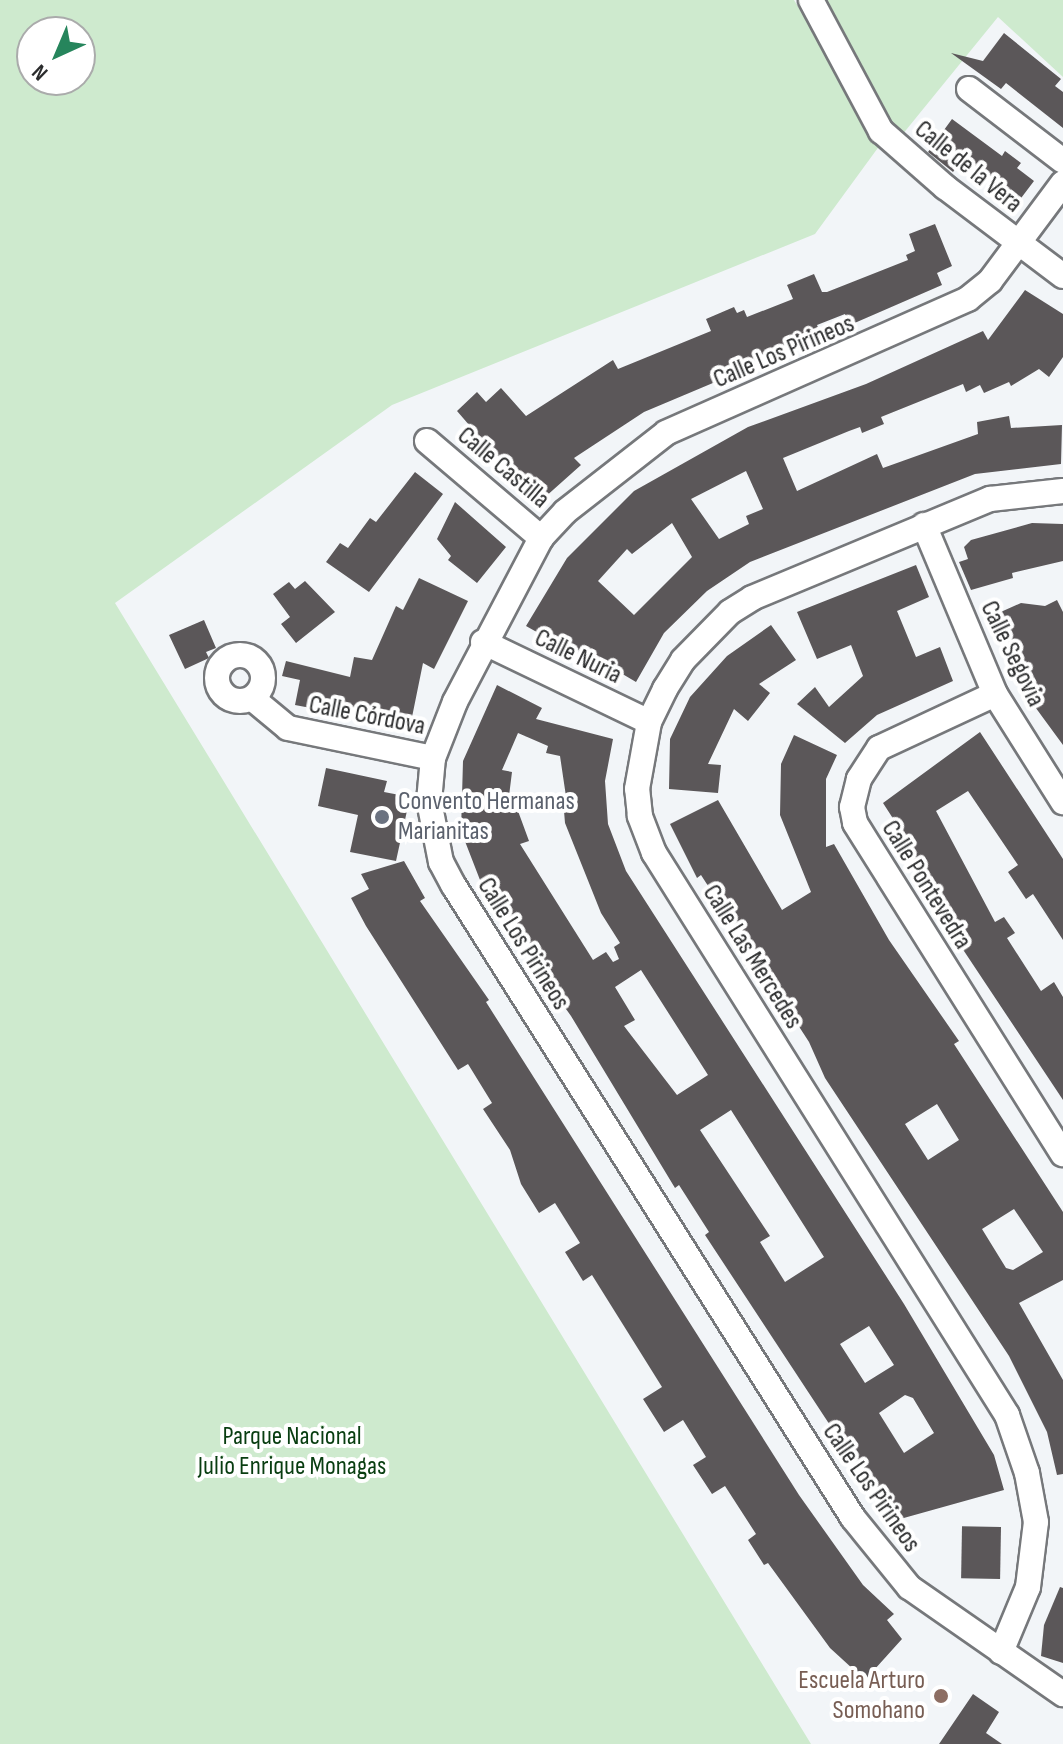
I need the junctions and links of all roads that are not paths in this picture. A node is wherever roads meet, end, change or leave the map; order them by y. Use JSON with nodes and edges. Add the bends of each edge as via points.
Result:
{"nodes":[{"id":1,"x":811,"y":0,"type":"edge"},
{"id":2,"x":969,"y":89,"type":"dead end"},
{"id":3,"x":1063,"y":161,"type":"edge"},
{"id":4,"x":1063,"y":183,"type":"edge"},
{"id":5,"x":1019,"y":243,"type":"junction"},
{"id":6,"x":1063,"y":276,"type":"edge"},
{"id":7,"x":427,"y":441,"type":"dead end"},
{"id":8,"x":1063,"y":491,"type":"edge"},
{"id":9,"x":924,"y":525,"type":"junction"},
{"id":10,"x":541,"y":538,"type":"junction"},
{"id":11,"x":483,"y":642,"type":"junction"},
{"id":12,"x":995,"y":694,"type":"junction"},
{"id":13,"x":253,"y":699,"type":"dead end"},
{"id":14,"x":649,"y":722,"type":"junction"},
{"id":15,"x":433,"y":758,"type":"junction"},
{"id":16,"x":1063,"y":802,"type":"edge"},
{"id":17,"x":1063,"y":1154,"type":"edge"},
{"id":18,"x":1001,"y":1652,"type":"junction"},
{"id":19,"x":1063,"y":1694,"type":"edge"}],
"edges":[{"from":1,"to":5,"type":"street","name":"Calle de la Vera","via":[[881,131]]},
{"from":2,"to":3,"type":"street"},
{"from":4,"to":5,"type":"street","name":"Calle Los Pirineos"},
{"from":5,"to":6,"type":"street","name":"Calle de la Vera"},
{"from":5,"to":10,"type":"street","name":"Calle Los Pirineos","via":[[990,281],[946,313],[666,433],[586,493]]},
{"from":7,"to":10,"type":"street","name":"Calle Castilla"},
{"from":8,"to":9,"type":"street","name":"Calle Las Mercedes","via":[[990,499]]},
{"from":9,"to":12,"type":"street","name":"Calle Segovia"},
{"from":9,"to":14,"type":"street","name":"Calle Las Mercedes","via":[[730,612],[683,660]]},
{"from":10,"to":11,"type":"street","name":"Calle Los Pirineos"},
{"from":11,"to":14,"type":"street","name":"Calle Nuria"},
{"from":11,"to":15,"type":"street","name":"Calle Los Pirineos"},
{"from":12,"to":16,"type":"street","name":"Calle Segovia"},
{"from":12,"to":17,"type":"street","name":"Calle Pontevedra","via":[[879,748],[859,779],[852,807],[855,823]]},
{"from":13,"to":15,"type":"street","name":"Calle Córdova","via":[[288,728]]},
{"from":14,"to":18,"type":"street","name":"Calle Las Mercedes","via":[[637,789],[640,816],[654,853],[1007,1415],[1036,1522],[1028,1587]]},
{"from":15,"to":18,"type":"street","name":"Calle Los Pirineos","via":[[429,801],[441,862],[834,1491],[909,1587]]},
{"from":18,"to":19,"type":"street","name":"Calle Los Pirineos"}]}
